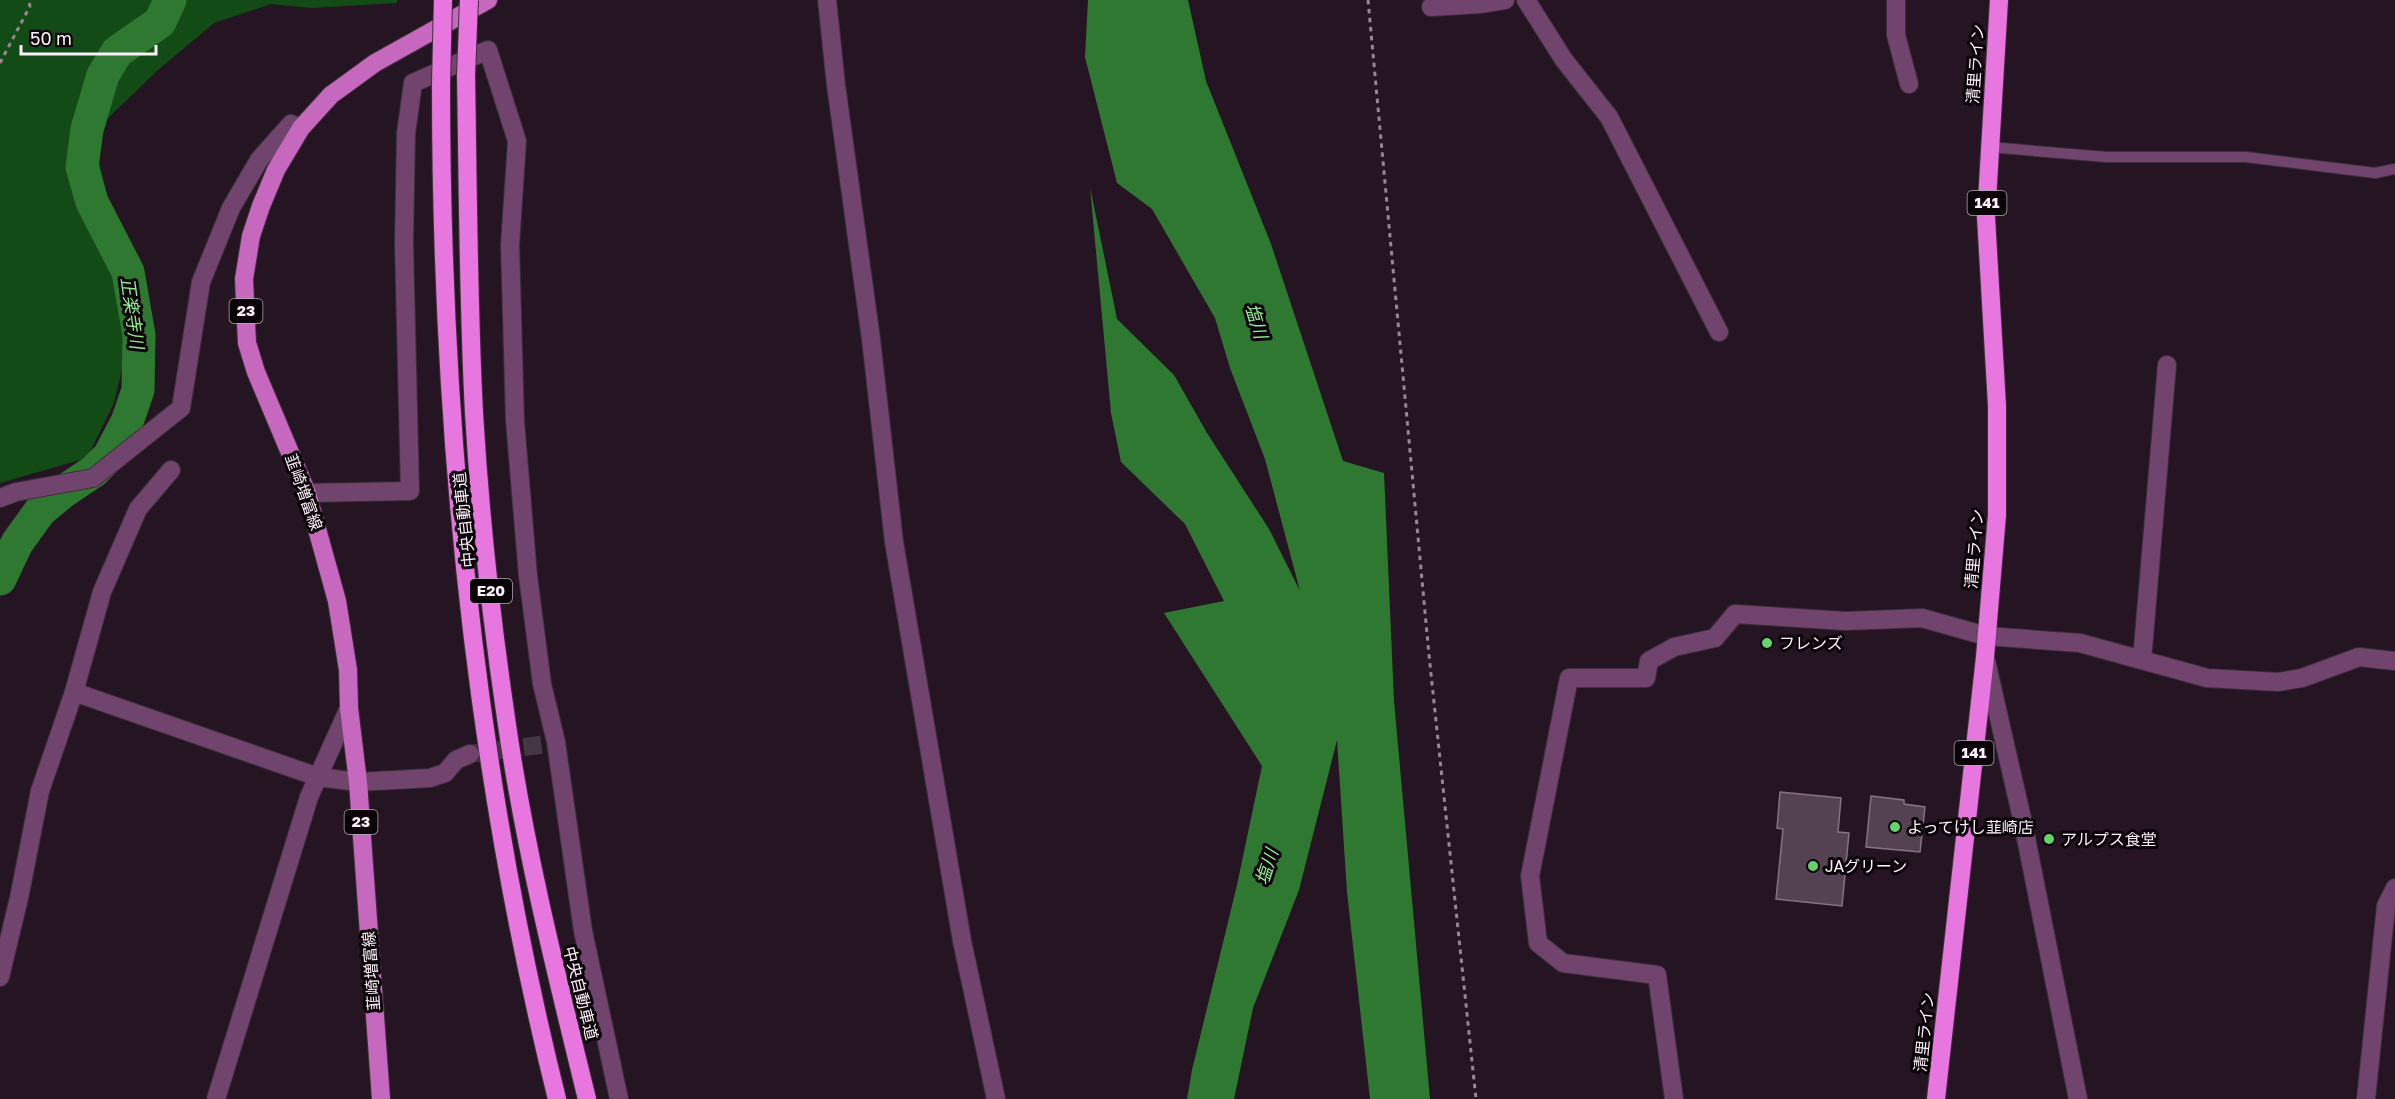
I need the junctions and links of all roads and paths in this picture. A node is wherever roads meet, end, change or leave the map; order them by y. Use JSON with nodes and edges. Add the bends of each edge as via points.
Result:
{"nodes":[{"id":1,"x":28,"y":0,"type":"edge"},
{"id":2,"x":443,"y":0,"type":"edge"},
{"id":3,"x":469,"y":0,"type":"edge"},
{"id":4,"x":488,"y":0,"type":"edge"},
{"id":5,"x":828,"y":0,"type":"edge"},
{"id":6,"x":1368,"y":0,"type":"edge"},
{"id":7,"x":1505,"y":0,"type":"edge"},
{"id":8,"x":1526,"y":0,"type":"edge"},
{"id":9,"x":1896,"y":0,"type":"edge"},
{"id":10,"x":1999,"y":0,"type":"edge"},
{"id":11,"x":1480,"y":2,"type":"edge"},
{"id":12,"x":1431,"y":8,"type":"dead end"},
{"id":13,"x":0,"y":63,"type":"edge"},
{"id":14,"x":1909,"y":84,"type":"dead end"},
{"id":15,"x":301,"y":128,"type":"junction"},
{"id":16,"x":1989,"y":147,"type":"junction"},
{"id":17,"x":2395,"y":170,"type":"edge"},
{"id":18,"x":1719,"y":332,"type":"dead end"},
{"id":19,"x":2167,"y":365,"type":"dead end"},
{"id":20,"x":171,"y":470,"type":"dead end"},
{"id":21,"x":307,"y":493,"type":"junction"},
{"id":22,"x":0,"y":498,"type":"edge"},
{"id":23,"x":1986,"y":636,"type":"junction"},
{"id":24,"x":1985,"y":657,"type":"junction"},
{"id":25,"x":2142,"y":660,"type":"junction"},
{"id":26,"x":2395,"y":661,"type":"edge"},
{"id":27,"x":74,"y":692,"type":"junction"},
{"id":28,"x":348,"y":708,"type":"junction"},
{"id":29,"x":470,"y":754,"type":"tunnel mouth"},
{"id":30,"x":318,"y":777,"type":"junction"},
{"id":31,"x":358,"y":782,"type":"junction"},
{"id":32,"x":2395,"y":888,"type":"edge"},
{"id":33,"x":0,"y":976,"type":"edge"},
{"id":34,"x":216,"y":1099,"type":"edge"},
{"id":35,"x":381,"y":1099,"type":"edge"},
{"id":36,"x":557,"y":1099,"type":"edge"},
{"id":37,"x":587,"y":1099,"type":"edge"},
{"id":38,"x":619,"y":1099,"type":"edge"},
{"id":39,"x":996,"y":1099,"type":"edge"},
{"id":40,"x":1476,"y":1099,"type":"edge"},
{"id":41,"x":1674,"y":1099,"type":"edge"},
{"id":42,"x":1936,"y":1099,"type":"edge"},
{"id":43,"x":2078,"y":1099,"type":"edge"},
{"id":44,"x":2366,"y":1099,"type":"edge"}],
"edges":[{"from":1,"to":13,"type":"path","via":[[30,6]]},
{"from":2,"to":36,"type":"highway","name":"中央自動車道","number":"E20","bridge":true,"via":[[441,204],[445,312],[469,616],[499,825]]},
{"from":3,"to":37,"type":"highway","name":"中央自動車道","number":"E20","bridge":true,"via":[[466,75],[470,300],[481,504],[506,718],[524,824]]},
{"from":4,"to":15,"type":"main road","name":"韮崎増富線","number":"23","via":[[375,63],[331,96]]},
{"from":5,"to":39,"type":"street","via":[[894,542],[962,941]]},
{"from":6,"to":40,"type":"path","via":[[1429,655]]},
{"from":7,"to":11,"type":"street"},
{"from":8,"to":18,"type":"street","via":[[1564,60],[1609,117]]},
{"from":9,"to":14,"type":"street","via":[[1896,35]]},
{"from":10,"to":16,"type":"highway","name":"清里ライン","number":"141"},
{"from":11,"to":12,"type":"street"},
{"from":15,"to":21,"type":"main road","name":"韮崎増富線","number":"23","via":[[276,170],[261,206],[244,279],[247,343]]},
{"from":15,"to":22,"type":"street","via":[[291,124],[259,160],[231,208],[201,282],[181,408],[93,478]]},
{"from":16,"to":17,"type":"lane","via":[[2106,157],[2246,158],[2375,173]]},
{"from":16,"to":23,"type":"highway","name":"清里ライン","number":"141","via":[[1986,217],[1997,406],[1997,515]]},
{"from":19,"to":25,"type":"street"},
{"from":20,"to":27,"type":"street","via":[[138,509],[102,591]]},
{"from":21,"to":28,"type":"main road","name":"韮崎増富線","number":"23","via":[[337,601],[348,670]]},
{"from":21,"to":38,"type":"street","via":[[410,491],[404,244],[406,133],[413,83],[488,50],[517,141],[510,245],[515,421],[528,576],[583,931]]},
{"from":23,"to":24,"type":"highway","name":"清里ライン","number":"141"},
{"from":23,"to":25,"type":"street","via":[[2079,643]]},
{"from":23,"to":41,"type":"street","via":[[1922,618],[1846,621],[1735,614],[1714,638],[1674,647],[1649,661],[1646,678],[1569,678],[1530,876],[1538,944],[1563,963],[1657,975]]},
{"from":24,"to":42,"type":"highway","name":"清里ライン","number":"141"},
{"from":24,"to":43,"type":"street","via":[[2023,823]]},
{"from":25,"to":26,"type":"street","via":[[2207,678],[2278,682],[2302,678],[2359,657]]},
{"from":27,"to":30,"type":"street"},
{"from":27,"to":33,"type":"street","via":[[39,791]]},
{"from":28,"to":30,"type":"street"},
{"from":28,"to":31,"type":"main road","name":"韮崎増富線","number":"23"},
{"from":29,"to":31,"type":"street","via":[[456,760],[445,773],[430,778]]},
{"from":30,"to":31,"type":"street"},
{"from":30,"to":34,"type":"street"},
{"from":31,"to":35,"type":"main road","name":"韮崎増富線","number":"23"},
{"from":32,"to":44,"type":"street","via":[[2386,906]]}]}
